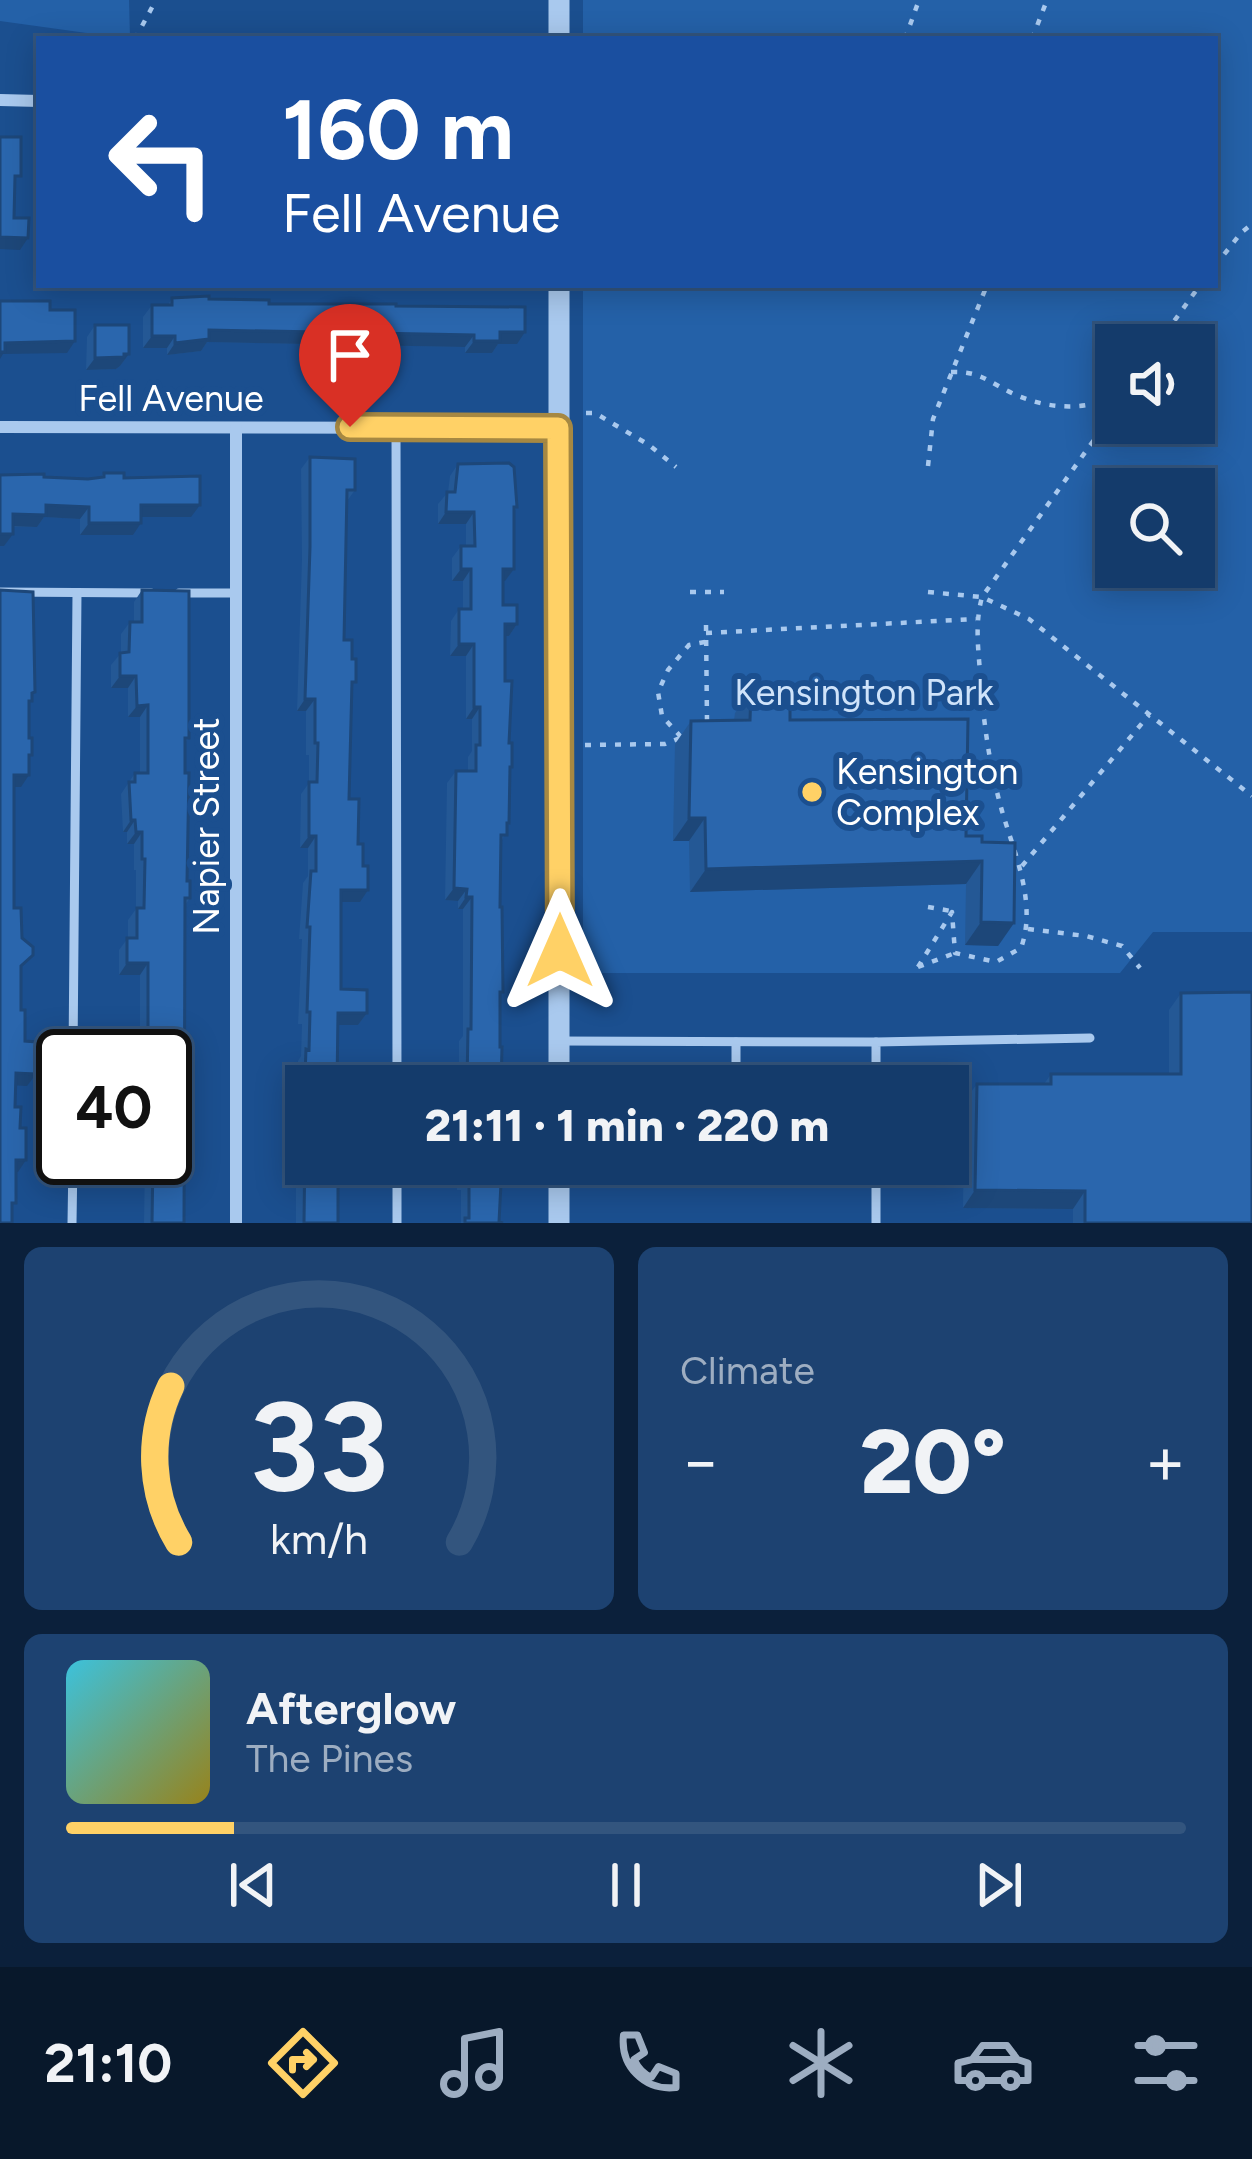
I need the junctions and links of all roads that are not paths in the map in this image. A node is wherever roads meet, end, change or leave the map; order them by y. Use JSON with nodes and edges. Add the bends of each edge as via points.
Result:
{"nodes":[{"id":1,"x":559,"y":0,"type":"edge"},
{"id":2,"x":559,"y":36,"type":"edge"},
{"id":3,"x":0,"y":100,"type":"edge"},
{"id":4,"x":36,"y":101,"type":"edge"},
{"id":5,"x":559,"y":288,"type":"edge"},
{"id":6,"x":0,"y":427,"type":"edge"},
{"id":7,"x":396,"y":427,"type":"junction"},
{"id":8,"x":236,"y":428,"type":"junction"},
{"id":9,"x":558,"y":428,"type":"junction"},
{"id":10,"x":0,"y":592,"type":"edge"},
{"id":11,"x":77,"y":593,"type":"junction"},
{"id":12,"x":236,"y":593,"type":"junction"},
{"id":13,"x":74,"y":1029,"type":"edge"},
{"id":14,"x":1090,"y":1038,"type":"dead end"},
{"id":15,"x":560,"y":1041,"type":"junction"},
{"id":16,"x":736,"y":1042,"type":"junction"},
{"id":17,"x":876,"y":1042,"type":"junction"},
{"id":18,"x":397,"y":1065,"type":"edge"},
{"id":19,"x":560,"y":1065,"type":"edge"},
{"id":20,"x":736,"y":1065,"type":"edge"},
{"id":21,"x":876,"y":1065,"type":"edge"},
{"id":22,"x":73,"y":1185,"type":"edge"},
{"id":23,"x":397,"y":1185,"type":"edge"},
{"id":24,"x":559,"y":1185,"type":"edge"},
{"id":25,"x":876,"y":1185,"type":"edge"},
{"id":26,"x":72,"y":1223,"type":"edge"},
{"id":27,"x":236,"y":1223,"type":"edge"},
{"id":28,"x":397,"y":1223,"type":"edge"},
{"id":29,"x":559,"y":1223,"type":"edge"},
{"id":30,"x":876,"y":1223,"type":"edge"}],
"edges":[{"from":1,"to":2,"type":"street"},
{"from":3,"to":4,"type":"street"},
{"from":5,"to":9,"type":"street"},
{"from":6,"to":8,"type":"street","name":"Fell Avenue"},
{"from":7,"to":8,"type":"street","name":"Fell Avenue"},
{"from":7,"to":9,"type":"street","name":"Fell Avenue"},
{"from":7,"to":18,"type":"lane"},
{"from":8,"to":12,"type":"street","name":"Napier Street"},
{"from":9,"to":15,"type":"street"},
{"from":10,"to":11,"type":"lane"},
{"from":11,"to":12,"type":"lane"},
{"from":11,"to":13,"type":"lane"},
{"from":12,"to":27,"type":"street","name":"Napier Street"},
{"from":14,"to":17,"type":"lane"},
{"from":15,"to":16,"type":"lane"},
{"from":15,"to":19,"type":"street"},
{"from":16,"to":17,"type":"lane"},
{"from":16,"to":20,"type":"lane"},
{"from":17,"to":21,"type":"lane"},
{"from":22,"to":26,"type":"lane"},
{"from":23,"to":28,"type":"lane"},
{"from":24,"to":29,"type":"street"},
{"from":25,"to":30,"type":"lane"}]}
